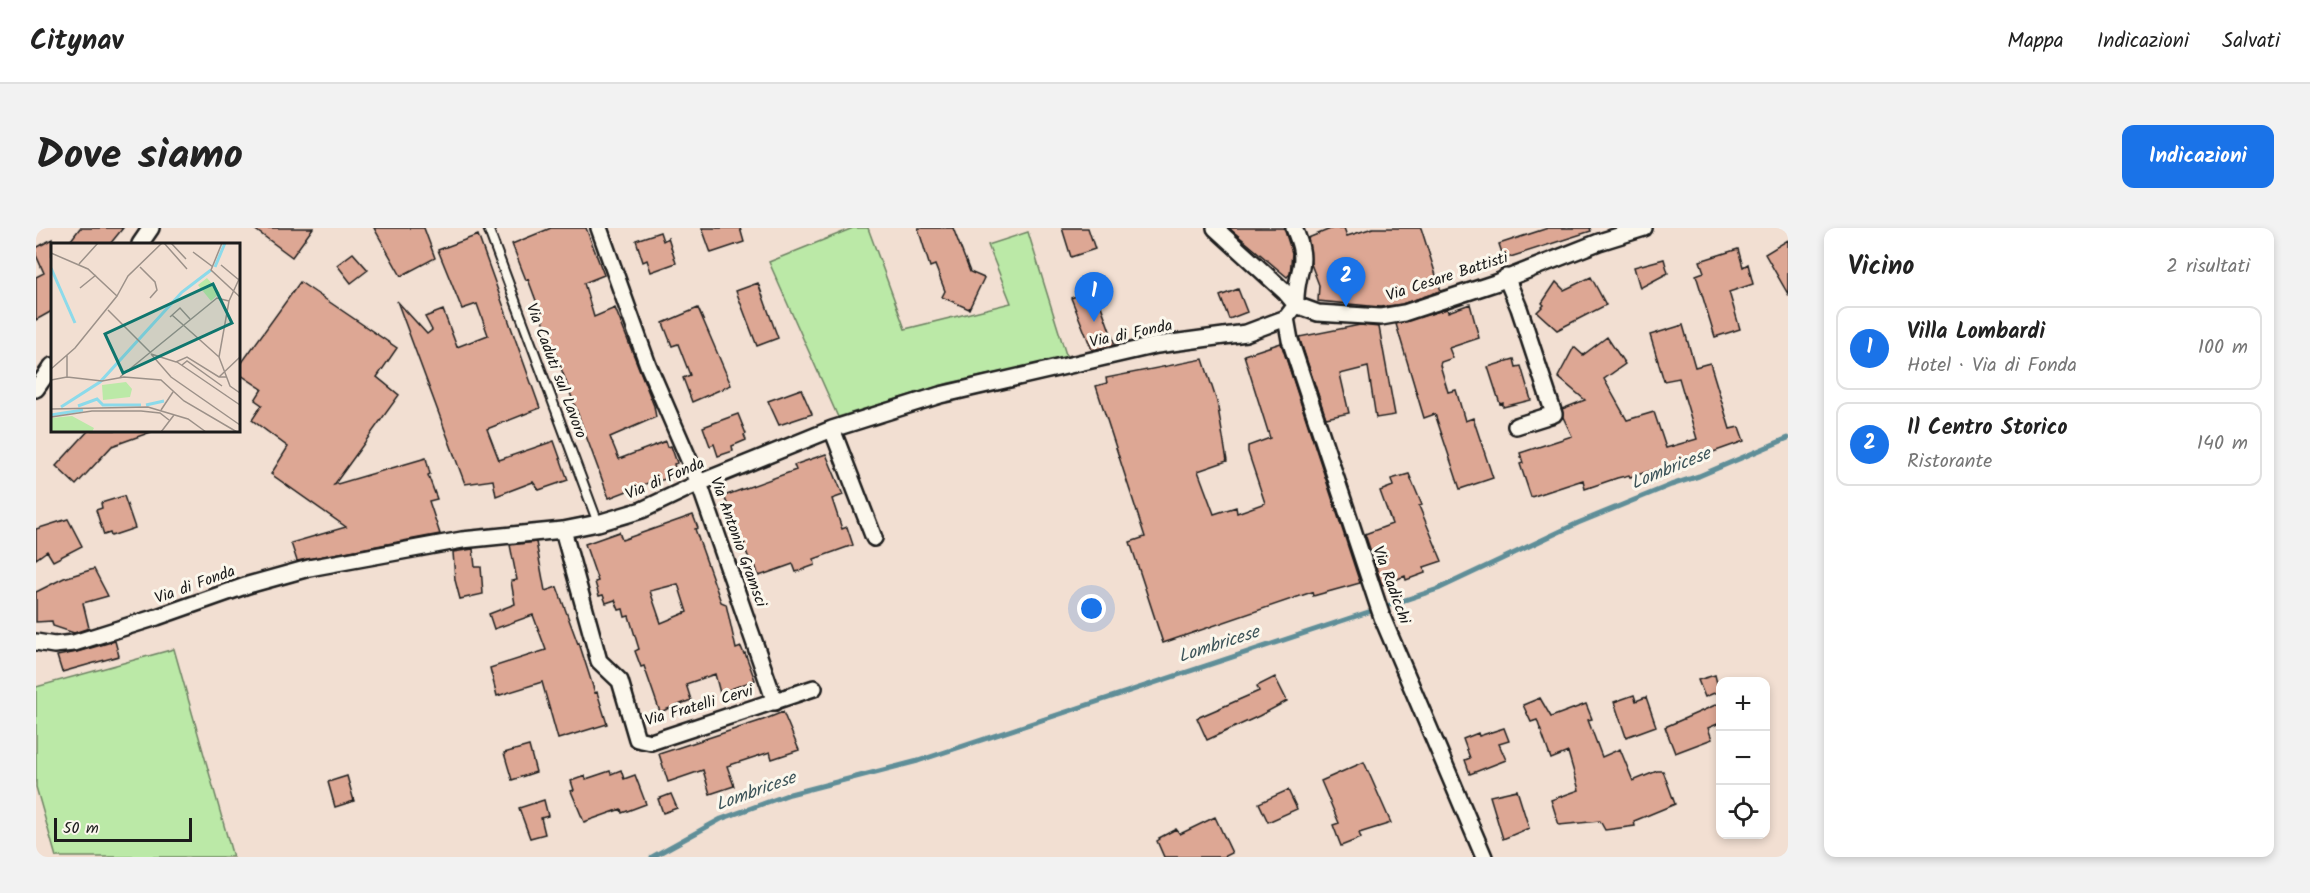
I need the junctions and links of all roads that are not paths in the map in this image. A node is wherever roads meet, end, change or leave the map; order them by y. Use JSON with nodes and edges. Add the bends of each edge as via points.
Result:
{"nodes":[{"id":1,"x":152,"y":228,"type":"edge"},
{"id":2,"x":488,"y":228,"type":"edge"},
{"id":3,"x":599,"y":228,"type":"edge"},
{"id":4,"x":1215,"y":228,"type":"edge"},
{"id":5,"x":1294,"y":228,"type":"edge"},
{"id":6,"x":1644,"y":228,"type":"edge"},
{"id":7,"x":141,"y":243,"type":"edge"},
{"id":8,"x":1506,"y":277,"type":"junction"},
{"id":9,"x":1296,"y":306,"type":"junction"},
{"id":10,"x":1286,"y":318,"type":"junction"},
{"id":11,"x":51,"y":367,"type":"edge"},
{"id":12,"x":36,"y":389,"type":"edge"},
{"id":13,"x":1516,"y":426,"type":"dead end"},
{"id":14,"x":832,"y":429,"type":"junction"},
{"id":15,"x":699,"y":483,"type":"junction"},
{"id":16,"x":598,"y":523,"type":"junction"},
{"id":17,"x":563,"y":530,"type":"junction"},
{"id":18,"x":874,"y":538,"type":"dead end"},
{"id":19,"x":36,"y":642,"type":"edge"},
{"id":20,"x":814,"y":688,"type":"dead end"},
{"id":21,"x":776,"y":702,"type":"junction"},
{"id":22,"x":1484,"y":857,"type":"edge"}],
"edges":[{"from":1,"to":7,"type":"street"},
{"from":2,"to":16,"type":"lane","name":"Via Caduti sul Lavoro"},
{"from":3,"to":15,"type":"street","name":"Via Antonio Gramsci","via":[[648,364]]},
{"from":4,"to":9,"type":"street"},
{"from":5,"to":9,"type":"street","via":[[1301,245],[1302,265],[1296,283]]},
{"from":6,"to":8,"type":"street","name":"Via Cesare Battisti"},
{"from":8,"to":9,"type":"street","name":"Via Cesare Battisti","via":[[1404,313],[1381,317],[1318,313]]},
{"from":8,"to":13,"type":"street","via":[[1554,414]]},
{"from":9,"to":10,"type":"street","name":"Via di Fonda"},
{"from":10,"to":14,"type":"street","name":"Via di Fonda","via":[[1246,333],[1157,345],[940,395]]},
{"from":10,"to":22,"type":"street","name":"Via Radicchi","via":[[1382,617]]},
{"from":11,"to":12,"type":"street"},
{"from":14,"to":15,"type":"street","name":"Via di Fonda"},
{"from":14,"to":18,"type":"street"},
{"from":15,"to":16,"type":"street","name":"Via di Fonda","via":[[642,510]]},
{"from":15,"to":21,"type":"street","name":"Via Antonio Gramsci"},
{"from":16,"to":17,"type":"street","name":"Via di Fonda"},
{"from":17,"to":19,"type":"street","name":"Via di Fonda","via":[[462,540],[309,567],[74,643]]},
{"from":17,"to":21,"type":"street","name":"Via Fratelli Cervi","via":[[599,661],[620,681],[637,740],[651,742]]},
{"from":20,"to":21,"type":"street","name":"Via Fratelli Cervi"}]}
